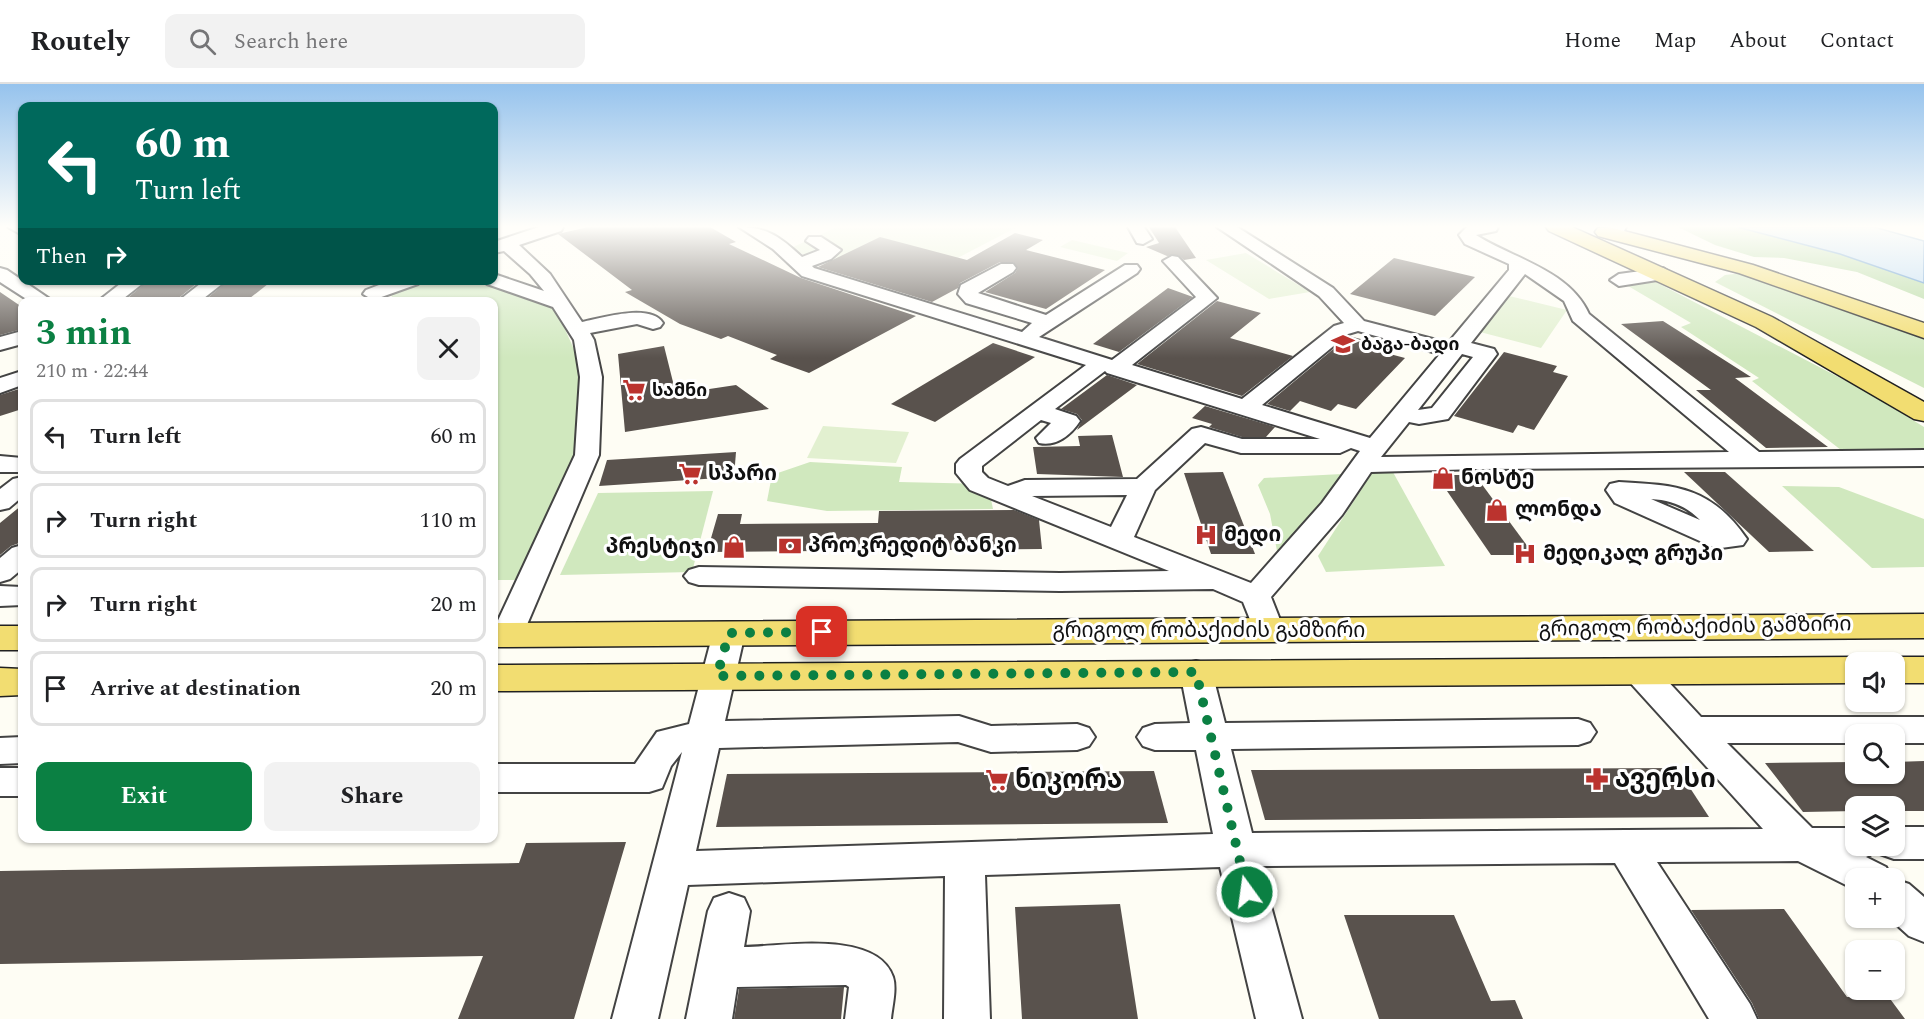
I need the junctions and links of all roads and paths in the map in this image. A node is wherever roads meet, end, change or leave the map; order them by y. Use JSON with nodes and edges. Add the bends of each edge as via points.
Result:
{"nodes":[{"id":1,"x":537,"y":271,"type":"edge"},
{"id":2,"x":807,"y":271,"type":"edge"},
{"id":3,"x":1001,"y":271,"type":"edge"},
{"id":4,"x":1128,"y":271,"type":"edge"},
{"id":5,"x":1181,"y":271,"type":"edge"},
{"id":6,"x":1293,"y":271,"type":"edge"},
{"id":7,"x":1518,"y":271,"type":"edge"},
{"id":8,"x":1532,"y":271,"type":"edge"},
{"id":9,"x":1650,"y":271,"type":"edge"},
{"id":10,"x":1664,"y":271,"type":"edge"},
{"id":11,"x":1665,"y":271,"type":"edge"},
{"id":12,"x":1751,"y":271,"type":"edge"},
{"id":13,"x":1760,"y":271,"type":"edge"},
{"id":14,"x":0,"y":274,"type":"edge"},
{"id":15,"x":18,"y":280,"type":"edge"},
{"id":16,"x":1619,"y":280,"type":"dead end"},
{"id":17,"x":498,"y":281,"type":"edge"},
{"id":18,"x":32,"y":285,"type":"edge"},
{"id":19,"x":131,"y":285,"type":"edge"},
{"id":20,"x":211,"y":285,"type":"edge"},
{"id":21,"x":394,"y":285,"type":"edge"},
{"id":22,"x":370,"y":292,"type":"edge"},
{"id":23,"x":41,"y":297,"type":"edge"},
{"id":24,"x":113,"y":297,"type":"edge"},
{"id":25,"x":193,"y":297,"type":"edge"},
{"id":26,"x":560,"y":303,"type":"junction"},
{"id":27,"x":1048,"y":322,"type":"junction"},
{"id":28,"x":654,"y":323,"type":"dead end"},
{"id":29,"x":1357,"y":325,"type":"junction"},
{"id":30,"x":1924,"y":325,"type":"edge"},
{"id":31,"x":577,"y":329,"type":"junction"},
{"id":32,"x":1924,"y":331,"type":"edge"},
{"id":33,"x":18,"y":338,"type":"edge"},
{"id":34,"x":1022,"y":339,"type":"junction"},
{"id":35,"x":0,"y":344,"type":"edge"},
{"id":36,"x":1455,"y":348,"type":"junction"},
{"id":37,"x":1108,"y":366,"type":"junction"},
{"id":38,"x":18,"y":379,"type":"edge"},
{"id":39,"x":0,"y":386,"type":"edge"},
{"id":40,"x":1924,"y":401,"type":"edge"},
{"id":41,"x":1245,"y":408,"type":"junction"},
{"id":42,"x":1038,"y":411,"type":"junction"},
{"id":43,"x":1924,"y":413,"type":"edge"},
{"id":44,"x":1048,"y":438,"type":"dead end"},
{"id":45,"x":1347,"y":439,"type":"junction"},
{"id":46,"x":1368,"y":456,"type":"junction"},
{"id":47,"x":1924,"y":458,"type":"edge"},
{"id":48,"x":1638,"y":461,"type":"junction"},
{"id":49,"x":1755,"y":461,"type":"junction"},
{"id":50,"x":0,"y":464,"type":"edge"},
{"id":51,"x":18,"y":465,"type":"edge"},
{"id":52,"x":1144,"y":487,"type":"junction"},
{"id":53,"x":18,"y":488,"type":"edge"},
{"id":54,"x":1667,"y":492,"type":"dead end"},
{"id":55,"x":1010,"y":496,"type":"junction"},
{"id":56,"x":0,"y":502,"type":"edge"},
{"id":57,"x":1119,"y":539,"type":"junction"},
{"id":58,"x":18,"y":557,"type":"edge"},
{"id":59,"x":0,"y":573,"type":"edge"},
{"id":60,"x":699,"y":576,"type":"dead end"},
{"id":61,"x":1218,"y":580,"type":"junction"},
{"id":62,"x":0,"y":596,"type":"edge"},
{"id":63,"x":18,"y":596,"type":"edge"},
{"id":64,"x":1256,"y":596,"type":"junction"},
{"id":65,"x":1924,"y":626,"type":"edge"},
{"id":66,"x":1268,"y":630,"type":"junction"},
{"id":67,"x":729,"y":633,"type":"junction"},
{"id":68,"x":500,"y":634,"type":"edge"},
{"id":69,"x":1638,"y":670,"type":"junction"},
{"id":70,"x":1845,"y":670,"type":"edge"},
{"id":71,"x":1905,"y":670,"type":"edge"},
{"id":72,"x":1924,"y":670,"type":"edge"},
{"id":73,"x":1196,"y":672,"type":"junction"},
{"id":74,"x":717,"y":676,"type":"junction"},
{"id":75,"x":498,"y":678,"type":"edge"},
{"id":76,"x":0,"y":682,"type":"edge"},
{"id":77,"x":18,"y":682,"type":"edge"},
{"id":78,"x":1693,"y":730,"type":"junction"},
{"id":79,"x":1924,"y":730,"type":"edge"},
{"id":80,"x":1578,"y":732,"type":"dead end"},
{"id":81,"x":704,"y":735,"type":"junction"},
{"id":82,"x":1077,"y":737,"type":"dead end"},
{"id":83,"x":1155,"y":737,"type":"dead end"},
{"id":84,"x":1213,"y":737,"type":"junction"},
{"id":85,"x":18,"y":750,"type":"edge"},
{"id":86,"x":0,"y":751,"type":"edge"},
{"id":87,"x":498,"y":778,"type":"edge"},
{"id":88,"x":0,"y":782,"type":"edge"},
{"id":89,"x":18,"y":782,"type":"edge"},
{"id":90,"x":1905,"y":843,"type":"edge"},
{"id":91,"x":1924,"y":843,"type":"edge"},
{"id":92,"x":1802,"y":844,"type":"junction"},
{"id":93,"x":1845,"y":844,"type":"edge"},
{"id":94,"x":1626,"y":847,"type":"junction"},
{"id":95,"x":1236,"y":850,"type":"junction"},
{"id":96,"x":965,"y":860,"type":"junction"},
{"id":97,"x":1850,"y":868,"type":"edge"},
{"id":98,"x":670,"y":869,"type":"junction"},
{"id":99,"x":1905,"y":907,"type":"edge"},
{"id":100,"x":729,"y":911,"type":"dead end"},
{"id":101,"x":1924,"y":923,"type":"edge"},
{"id":102,"x":718,"y":968,"type":"junction"},
{"id":103,"x":635,"y":1019,"type":"edge"},
{"id":104,"x":709,"y":1019,"type":"edge"},
{"id":105,"x":868,"y":1019,"type":"edge"},
{"id":106,"x":967,"y":1019,"type":"edge"},
{"id":107,"x":1279,"y":1019,"type":"edge"},
{"id":108,"x":1734,"y":1019,"type":"edge"}],
"edges":[{"from":1,"to":26,"type":"street"},
{"from":2,"to":34,"type":"street"},
{"from":3,"to":27,"type":"street","via":[[968,289],[968,294],[973,299]]},
{"from":4,"to":27,"type":"street"},
{"from":5,"to":37,"type":"street","via":[[1207,298]]},
{"from":6,"to":29,"type":"street","via":[[1326,292]]},
{"from":7,"to":36,"type":"street"},
{"from":8,"to":49,"type":"street","via":[[1572,298],[1580,317]]},
{"from":9,"to":16,"type":"street"},
{"from":10,"to":43,"type":"main road"},
{"from":11,"to":40,"type":"main road","via":[[1768,314]]},
{"from":12,"to":32,"type":"main road"},
{"from":13,"to":30,"type":"main road"},
{"from":14,"to":15,"type":"street"},
{"from":17,"to":26,"type":"street"},
{"from":18,"to":23,"type":"street"},
{"from":19,"to":24,"type":"street"},
{"from":20,"to":25,"type":"street"},
{"from":21,"to":22,"type":"street"},
{"from":26,"to":31,"type":"street"},
{"from":27,"to":34,"type":"street"},
{"from":28,"to":31,"type":"street","via":[[638,318]]},
{"from":29,"to":36,"type":"street"},
{"from":29,"to":41,"type":"street","via":[[1341,330]]},
{"from":31,"to":68,"type":"street","via":[[584,340],[591,377],[587,455]]},
{"from":33,"to":35,"type":"street"},
{"from":34,"to":37,"type":"street"},
{"from":36,"to":46,"type":"street"},
{"from":37,"to":41,"type":"street"},
{"from":37,"to":42,"type":"street"},
{"from":38,"to":39,"type":"street"},
{"from":41,"to":45,"type":"street"},
{"from":42,"to":44,"type":"street","via":[[1068,421]]},
{"from":42,"to":55,"type":"street","via":[[969,464],[969,473],[979,484]]},
{"from":45,"to":46,"type":"street"},
{"from":45,"to":52,"type":"street","via":[[1341,446],[1241,446],[1201,434]]},
{"from":46,"to":48,"type":"street"},
{"from":46,"to":64,"type":"street","via":[[1332,508]]},
{"from":47,"to":49,"type":"street"},
{"from":48,"to":49,"type":"street"},
{"from":48,"to":54,"type":"street"},
{"from":50,"to":51,"type":"street"},
{"from":52,"to":55,"type":"street","via":[[1025,488]]},
{"from":52,"to":57,"type":"street"},
{"from":53,"to":56,"type":"street"},
{"from":55,"to":57,"type":"street"},
{"from":57,"to":61,"type":"street"},
{"from":58,"to":59,"type":"street"},
{"from":60,"to":61,"type":"street","via":[[1060,582]]},
{"from":61,"to":64,"type":"street"},
{"from":62,"to":63,"type":"street"},
{"from":64,"to":66,"type":"street"},
{"from":65,"to":66,"type":"main road","name":"გრიგოლ რობაქიძის გამზირი"},
{"from":66,"to":67,"type":"main road","name":"გრიგოლ რობაქიძის გამზირი"},
{"from":67,"to":68,"type":"main road","name":"გრიგოლ რობაქიძის გამზირი"},
{"from":67,"to":74,"type":"street"},
{"from":69,"to":70,"type":"main road","name":"გრიგოლ რობაქიძის გამზირი"},
{"from":69,"to":73,"type":"main road","name":"გრიგოლ რობაქიძის გამზირი"},
{"from":69,"to":78,"type":"street"},
{"from":71,"to":72,"type":"main road"},
{"from":73,"to":74,"type":"main road","name":"გრიგოლ რობაქიძის გამზირი"},
{"from":73,"to":84,"type":"street"},
{"from":74,"to":75,"type":"main road","name":"გრიგოლ რობაქიძის გამზირი"},
{"from":74,"to":81,"type":"street"},
{"from":76,"to":77,"type":"main road"},
{"from":78,"to":79,"type":"street"},
{"from":78,"to":92,"type":"street"},
{"from":80,"to":84,"type":"street"},
{"from":81,"to":82,"type":"street","via":[[959,729],[991,738]]},
{"from":81,"to":87,"type":"street","via":[[670,741],[654,762],[649,778]]},
{"from":81,"to":98,"type":"street"},
{"from":83,"to":84,"type":"street"},
{"from":84,"to":95,"type":"street"},
{"from":85,"to":86,"type":"street"},
{"from":88,"to":89,"type":"street"},
{"from":90,"to":91,"type":"street"},
{"from":92,"to":93,"type":"street"},
{"from":92,"to":94,"type":"street"},
{"from":92,"to":97,"type":"street"},
{"from":94,"to":95,"type":"street"},
{"from":94,"to":108,"type":"street"},
{"from":95,"to":96,"type":"street"},
{"from":95,"to":107,"type":"street"},
{"from":96,"to":98,"type":"street"},
{"from":96,"to":106,"type":"street"},
{"from":98,"to":103,"type":"street"},
{"from":99,"to":101,"type":"street"},
{"from":100,"to":102,"type":"street"},
{"from":102,"to":104,"type":"street"},
{"from":102,"to":105,"type":"street","via":[[851,965],[872,980]]}]}
